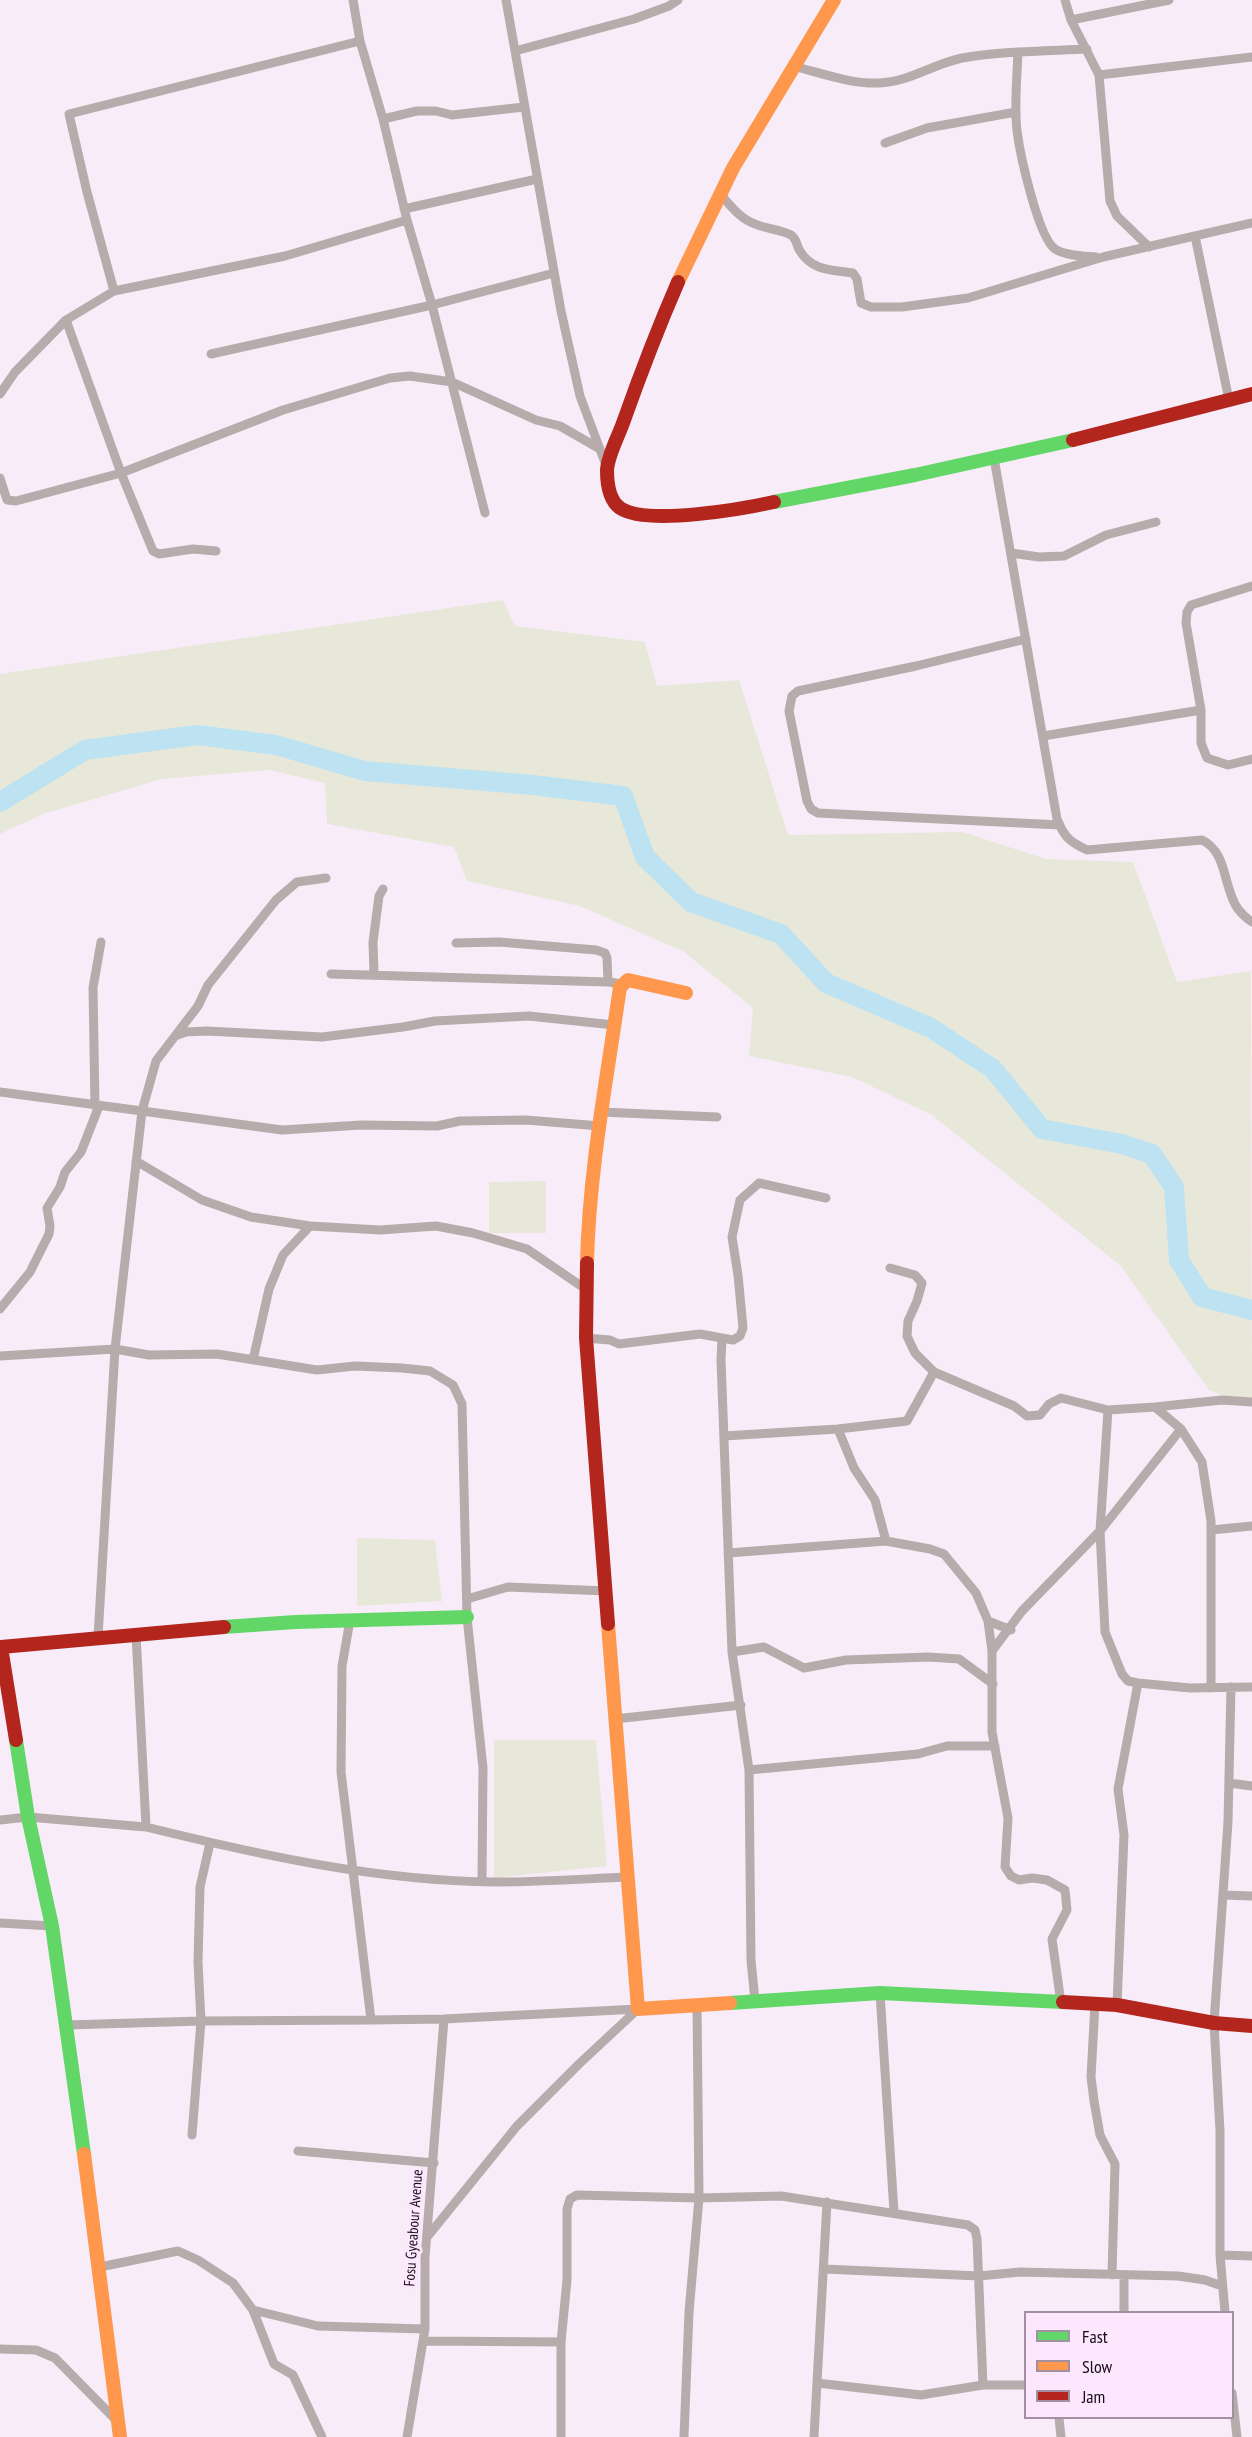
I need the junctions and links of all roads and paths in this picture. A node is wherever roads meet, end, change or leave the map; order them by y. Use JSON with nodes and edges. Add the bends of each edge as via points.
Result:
{"nodes":[{"id":1,"x":353,"y":0,"type":"edge"},
{"id":2,"x":506,"y":0,"type":"edge"},
{"id":3,"x":678,"y":0,"type":"edge"},
{"id":4,"x":834,"y":0,"type":"edge"},
{"id":5,"x":1065,"y":0,"type":"edge"},
{"id":6,"x":1169,"y":0,"type":"edge"},
{"id":7,"x":1071,"y":20,"type":"junction"},
{"id":8,"x":360,"y":40,"type":"junction"},
{"id":9,"x":1087,"y":49,"type":"junction"},
{"id":10,"x":515,"y":51,"type":"junction"},
{"id":11,"x":1018,"y":52,"type":"junction"},
{"id":12,"x":1252,"y":57,"type":"edge"},
{"id":13,"x":793,"y":66,"type":"junction"},
{"id":14,"x":1099,"y":75,"type":"junction"},
{"id":15,"x":524,"y":107,"type":"junction"},
{"id":16,"x":1016,"y":112,"type":"junction"},
{"id":17,"x":383,"y":119,"type":"junction"},
{"id":18,"x":885,"y":143,"type":"dead end"},
{"id":19,"x":537,"y":179,"type":"junction"},
{"id":20,"x":720,"y":194,"type":"junction"},
{"id":21,"x":404,"y":209,"type":"junction"},
{"id":22,"x":407,"y":220,"type":"junction"},
{"id":23,"x":1252,"y":223,"type":"edge"},
{"id":24,"x":1195,"y":236,"type":"junction"},
{"id":25,"x":1149,"y":246,"type":"junction"},
{"id":26,"x":1102,"y":257,"type":"junction"},
{"id":27,"x":554,"y":273,"type":"junction"},
{"id":28,"x":114,"y":291,"type":"junction"},
{"id":29,"x":432,"y":305,"type":"junction"},
{"id":30,"x":66,"y":320,"type":"junction"},
{"id":31,"x":211,"y":354,"type":"dead end"},
{"id":32,"x":452,"y":382,"type":"junction"},
{"id":33,"x":0,"y":394,"type":"edge"},
{"id":34,"x":1252,"y":394,"type":"edge"},
{"id":35,"x":1229,"y":400,"type":"junction"},
{"id":36,"x":600,"y":449,"type":"junction"},
{"id":37,"x":994,"y":458,"type":"junction"},
{"id":38,"x":607,"y":468,"type":"junction"},
{"id":39,"x":121,"y":473,"type":"junction"},
{"id":40,"x":0,"y":478,"type":"edge"},
{"id":41,"x":485,"y":513,"type":"dead end"},
{"id":42,"x":1156,"y":522,"type":"dead end"},
{"id":43,"x":216,"y":551,"type":"dead end"},
{"id":44,"x":1011,"y":552,"type":"junction"},
{"id":45,"x":1252,"y":586,"type":"edge"},
{"id":46,"x":1026,"y":639,"type":"junction"},
{"id":47,"x":1201,"y":710,"type":"junction"},
{"id":48,"x":1043,"y":736,"type":"junction"},
{"id":49,"x":1252,"y":759,"type":"edge"},
{"id":50,"x":1060,"y":825,"type":"junction"},
{"id":51,"x":326,"y":878,"type":"dead end"},
{"id":52,"x":383,"y":889,"type":"dead end"},
{"id":53,"x":1252,"y":922,"type":"edge"},
{"id":54,"x":101,"y":942,"type":"dead end"},
{"id":55,"x":456,"y":943,"type":"dead end"},
{"id":56,"x":331,"y":974,"type":"dead end"},
{"id":57,"x":374,"y":974,"type":"junction"},
{"id":58,"x":614,"y":984,"type":"junction"},
{"id":59,"x":686,"y":993,"type":"dead end"},
{"id":60,"x":614,"y":1025,"type":"junction"},
{"id":61,"x":175,"y":1036,"type":"junction"},
{"id":62,"x":0,"y":1092,"type":"edge"},
{"id":63,"x":97,"y":1106,"type":"junction"},
{"id":64,"x":142,"y":1111,"type":"junction"},
{"id":65,"x":717,"y":1117,"type":"dead end"},
{"id":66,"x":601,"y":1119,"type":"junction"},
{"id":67,"x":136,"y":1161,"type":"junction"},
{"id":68,"x":826,"y":1198,"type":"dead end"},
{"id":69,"x":310,"y":1226,"type":"junction"},
{"id":70,"x":890,"y":1268,"type":"dead end"},
{"id":71,"x":587,"y":1290,"type":"junction"},
{"id":72,"x":0,"y":1310,"type":"edge"},
{"id":73,"x":586,"y":1338,"type":"junction"},
{"id":74,"x":722,"y":1338,"type":"junction"},
{"id":75,"x":115,"y":1349,"type":"junction"},
{"id":76,"x":0,"y":1356,"type":"edge"},
{"id":77,"x":253,"y":1360,"type":"junction"},
{"id":78,"x":934,"y":1372,"type":"junction"},
{"id":79,"x":1252,"y":1402,"type":"edge"},
{"id":80,"x":1155,"y":1407,"type":"junction"},
{"id":81,"x":1108,"y":1410,"type":"junction"},
{"id":82,"x":838,"y":1429,"type":"junction"},
{"id":83,"x":1181,"y":1429,"type":"junction"},
{"id":84,"x":724,"y":1436,"type":"junction"},
{"id":85,"x":1252,"y":1526,"type":"edge"},
{"id":86,"x":1211,"y":1530,"type":"junction"},
{"id":87,"x":1100,"y":1531,"type":"junction"},
{"id":88,"x":886,"y":1541,"type":"junction"},
{"id":89,"x":728,"y":1553,"type":"junction"},
{"id":90,"x":606,"y":1591,"type":"junction"},
{"id":91,"x":467,"y":1599,"type":"junction"},
{"id":92,"x":467,"y":1617,"type":"junction"},
{"id":93,"x":350,"y":1620,"type":"junction"},
{"id":94,"x":988,"y":1621,"type":"junction"},
{"id":95,"x":1011,"y":1630,"type":"junction"},
{"id":96,"x":136,"y":1634,"type":"junction"},
{"id":97,"x":98,"y":1637,"type":"junction"},
{"id":98,"x":1,"y":1643,"type":"edge"},
{"id":99,"x":992,"y":1651,"type":"junction"},
{"id":100,"x":732,"y":1652,"type":"junction"},
{"id":101,"x":1138,"y":1683,"type":"junction"},
{"id":102,"x":993,"y":1684,"type":"junction"},
{"id":103,"x":1231,"y":1687,"type":"junction"},
{"id":104,"x":1252,"y":1687,"type":"edge"},
{"id":105,"x":1211,"y":1688,"type":"junction"},
{"id":106,"x":741,"y":1705,"type":"junction"},
{"id":107,"x":615,"y":1719,"type":"junction"},
{"id":108,"x":995,"y":1746,"type":"junction"},
{"id":109,"x":749,"y":1770,"type":"junction"},
{"id":110,"x":1229,"y":1783,"type":"junction"},
{"id":111,"x":1252,"y":1786,"type":"edge"},
{"id":112,"x":28,"y":1817,"type":"junction"},
{"id":113,"x":0,"y":1820,"type":"edge"},
{"id":114,"x":146,"y":1827,"type":"junction"},
{"id":115,"x":210,"y":1843,"type":"junction"},
{"id":116,"x":351,"y":1870,"type":"junction"},
{"id":117,"x":627,"y":1877,"type":"junction"},
{"id":118,"x":482,"y":1881,"type":"junction"},
{"id":119,"x":1223,"y":1895,"type":"junction"},
{"id":120,"x":1252,"y":1896,"type":"edge"},
{"id":121,"x":0,"y":1923,"type":"edge"},
{"id":122,"x":52,"y":1926,"type":"junction"},
{"id":123,"x":880,"y":1993,"type":"junction"},
{"id":124,"x":755,"y":2001,"type":"junction"},
{"id":125,"x":1060,"y":2002,"type":"junction"},
{"id":126,"x":1095,"y":2004,"type":"junction"},
{"id":127,"x":1117,"y":2005,"type":"junction"},
{"id":128,"x":697,"y":2006,"type":"junction"},
{"id":129,"x":638,"y":2009,"type":"junction"},
{"id":130,"x":444,"y":2019,"type":"junction"},
{"id":131,"x":371,"y":2020,"type":"junction"},
{"id":132,"x":201,"y":2021,"type":"junction"},
{"id":133,"x":1214,"y":2023,"type":"junction"},
{"id":134,"x":67,"y":2025,"type":"junction"},
{"id":135,"x":1252,"y":2026,"type":"edge"},
{"id":136,"x":192,"y":2135,"type":"dead end"},
{"id":137,"x":298,"y":2151,"type":"dead end"},
{"id":138,"x":434,"y":2163,"type":"junction"},
{"id":139,"x":699,"y":2198,"type":"junction"},
{"id":140,"x":827,"y":2202,"type":"junction"},
{"id":141,"x":894,"y":2212,"type":"junction"},
{"id":142,"x":427,"y":2237,"type":"junction"},
{"id":143,"x":1220,"y":2255,"type":"junction"},
{"id":144,"x":1252,"y":2256,"type":"edge"},
{"id":145,"x":100,"y":2268,"type":"junction"},
{"id":146,"x":824,"y":2270,"type":"junction"},
{"id":147,"x":1112,"y":2275,"type":"junction"},
{"id":148,"x":979,"y":2276,"type":"junction"},
{"id":149,"x":1124,"y":2276,"type":"junction"},
{"id":150,"x":1222,"y":2286,"type":"junction"},
{"id":151,"x":253,"y":2310,"type":"junction"},
{"id":152,"x":1124,"y":2311,"type":"edge"},
{"id":153,"x":1225,"y":2311,"type":"edge"},
{"id":154,"x":425,"y":2329,"type":"junction"},
{"id":155,"x":424,"y":2341,"type":"junction"},
{"id":156,"x":561,"y":2342,"type":"junction"},
{"id":157,"x":0,"y":2349,"type":"edge"},
{"id":158,"x":817,"y":2383,"type":"junction"},
{"id":159,"x":983,"y":2385,"type":"junction"},
{"id":160,"x":1024,"y":2385,"type":"edge"},
{"id":161,"x":1234,"y":2403,"type":"edge"},
{"id":162,"x":1059,"y":2419,"type":"edge"},
{"id":163,"x":119,"y":2430,"type":"edge"},
{"id":164,"x":322,"y":2437,"type":"edge"},
{"id":165,"x":407,"y":2437,"type":"edge"},
{"id":166,"x":561,"y":2437,"type":"edge"},
{"id":167,"x":684,"y":2437,"type":"edge"},
{"id":168,"x":814,"y":2437,"type":"edge"},
{"id":169,"x":1061,"y":2437,"type":"edge"},
{"id":170,"x":1237,"y":2437,"type":"edge"}],
"edges":[{"from":1,"to":8,"type":"street"},
{"from":2,"to":10,"type":"street"},
{"from":3,"to":10,"type":"street","via":[[634,19]]},
{"from":4,"to":13,"type":"street"},
{"from":5,"to":7,"type":"street"},
{"from":6,"to":7,"type":"street"},
{"from":7,"to":9,"type":"street"},
{"from":8,"to":17,"type":"street"},
{"from":8,"to":28,"type":"street","via":[[69,114]]},
{"from":9,"to":11,"type":"street"},
{"from":9,"to":14,"type":"street"},
{"from":10,"to":15,"type":"street"},
{"from":11,"to":13,"type":"street","via":[[961,58],[911,78],[879,83],[844,80]]},
{"from":11,"to":16,"type":"street"},
{"from":12,"to":14,"type":"street"},
{"from":13,"to":20,"type":"street"},
{"from":14,"to":25,"type":"street","via":[[1110,201],[1117,216]]},
{"from":15,"to":17,"type":"street","via":[[452,115],[417,111]]},
{"from":15,"to":19,"type":"street"},
{"from":16,"to":18,"type":"street","via":[[927,128]]},
{"from":16,"to":26,"type":"street","via":[[1039,223],[1046,239],[1064,252]]},
{"from":17,"to":21,"type":"street"},
{"from":19,"to":21,"type":"street"},
{"from":19,"to":27,"type":"street"},
{"from":20,"to":26,"type":"street","via":[[753,224],[791,235],[807,261],[818,268],[853,273],[861,303],[871,307],[968,298]]},
{"from":20,"to":38,"type":"street","via":[[665,311]]},
{"from":21,"to":22,"type":"street"},
{"from":22,"to":28,"type":"street","via":[[285,256]]},
{"from":22,"to":29,"type":"street"},
{"from":23,"to":24,"type":"street"},
{"from":24,"to":25,"type":"street"},
{"from":24,"to":35,"type":"street"},
{"from":25,"to":26,"type":"street"},
{"from":27,"to":29,"type":"street"},
{"from":27,"to":36,"type":"street","via":[[580,396]]},
{"from":28,"to":30,"type":"street"},
{"from":29,"to":31,"type":"street"},
{"from":29,"to":32,"type":"street"},
{"from":30,"to":33,"type":"street","via":[[15,372]]},
{"from":30,"to":39,"type":"street"},
{"from":32,"to":36,"type":"street","via":[[536,420],[560,426]]},
{"from":32,"to":39,"type":"street","via":[[410,376],[390,378],[283,410]]},
{"from":32,"to":41,"type":"street"},
{"from":34,"to":35,"type":"street"},
{"from":35,"to":37,"type":"street"},
{"from":36,"to":38,"type":"street"},
{"from":37,"to":38,"type":"street","via":[[695,516],[635,513],[620,508],[608,486]]},
{"from":37,"to":44,"type":"street"},
{"from":39,"to":40,"type":"street","via":[[16,501],[8,500]]},
{"from":39,"to":43,"type":"street","via":[[153,550],[159,554],[193,549]]},
{"from":42,"to":44,"type":"street","via":[[1106,535],[1064,556]]},
{"from":44,"to":46,"type":"street"},
{"from":45,"to":47,"type":"street","via":[[1191,605],[1187,612]]},
{"from":46,"to":48,"type":"street"},
{"from":46,"to":50,"type":"street","via":[[798,691],[792,696],[789,711],[807,801],[818,813]]},
{"from":47,"to":48,"type":"street"},
{"from":47,"to":49,"type":"street","via":[[1201,743],[1207,759],[1228,765]]},
{"from":48,"to":50,"type":"street"},
{"from":50,"to":53,"type":"street","via":[[1062,834],[1087,850],[1202,840],[1210,844],[1218,854],[1237,908]]},
{"from":51,"to":61,"type":"street","via":[[297,882],[276,900],[208,985],[198,1006]]},
{"from":52,"to":57,"type":"street","via":[[373,942]]},
{"from":54,"to":63,"type":"street","via":[[93,988]]},
{"from":55,"to":58,"type":"street","via":[[499,942],[596,950],[605,953]]},
{"from":56,"to":57,"type":"street"},
{"from":57,"to":58,"type":"street"},
{"from":58,"to":59,"type":"street","via":[[628,980]]},
{"from":58,"to":60,"type":"street"},
{"from":60,"to":61,"type":"street","via":[[529,1016],[435,1021],[322,1036],[207,1031]]},
{"from":60,"to":66,"type":"street"},
{"from":61,"to":64,"type":"street","via":[[156,1061]]},
{"from":62,"to":63,"type":"street"},
{"from":63,"to":64,"type":"street"},
{"from":63,"to":72,"type":"street","via":[[81,1152],[65,1172],[47,1208],[49,1234],[30,1272]]},
{"from":64,"to":66,"type":"street","via":[[282,1130]]},
{"from":64,"to":67,"type":"street"},
{"from":65,"to":66,"type":"street"},
{"from":66,"to":71,"type":"street","via":[[588,1236]]},
{"from":67,"to":69,"type":"street","via":[[202,1200],[251,1217]]},
{"from":67,"to":75,"type":"street"},
{"from":68,"to":74,"type":"street","via":[[759,1183],[740,1200],[732,1238],[743,1328],[733,1340]]},
{"from":69,"to":71,"type":"street","via":[[380,1230],[436,1226],[473,1233],[527,1249]]},
{"from":69,"to":77,"type":"street","via":[[283,1255],[269,1289]]},
{"from":70,"to":78,"type":"street","via":[[915,1275],[922,1283],[908,1321],[907,1336],[915,1353]]},
{"from":71,"to":73,"type":"street"},
{"from":73,"to":74,"type":"street","via":[[619,1344],[700,1334]]},
{"from":73,"to":90,"type":"street"},
{"from":74,"to":84,"type":"street"},
{"from":75,"to":76,"type":"street"},
{"from":75,"to":77,"type":"street","via":[[149,1355],[217,1354]]},
{"from":75,"to":97,"type":"street"},
{"from":77,"to":91,"type":"street","via":[[317,1370],[355,1366],[430,1371],[453,1385],[462,1404]]},
{"from":78,"to":81,"type":"street","via":[[1014,1406],[1027,1416],[1040,1415],[1061,1398]]},
{"from":78,"to":82,"type":"street","via":[[907,1421]]},
{"from":79,"to":80,"type":"street","via":[[1222,1400]]},
{"from":80,"to":81,"type":"street"},
{"from":80,"to":83,"type":"street"},
{"from":81,"to":87,"type":"street"},
{"from":82,"to":84,"type":"street"},
{"from":82,"to":88,"type":"street","via":[[854,1468],[875,1500]]},
{"from":83,"to":86,"type":"street","via":[[1202,1462]]},
{"from":83,"to":87,"type":"street"},
{"from":84,"to":89,"type":"street"},
{"from":85,"to":86,"type":"street"},
{"from":86,"to":105,"type":"street"},
{"from":87,"to":95,"type":"street","via":[[1030,1603]]},
{"from":87,"to":101,"type":"street","via":[[1105,1632],[1122,1674],[1128,1681]]},
{"from":88,"to":89,"type":"street"},
{"from":88,"to":94,"type":"street","via":[[944,1554],[976,1593]]},
{"from":89,"to":100,"type":"street"},
{"from":90,"to":91,"type":"street","via":[[508,1587]]},
{"from":90,"to":107,"type":"street"},
{"from":91,"to":92,"type":"street"},
{"from":92,"to":93,"type":"street"},
{"from":92,"to":118,"type":"street","via":[[483,1767]]},
{"from":93,"to":96,"type":"street"},
{"from":93,"to":116,"type":"street","via":[[342,1666],[340,1772]]},
{"from":94,"to":95,"type":"street"},
{"from":94,"to":99,"type":"street"},
{"from":95,"to":99,"type":"street"},
{"from":96,"to":97,"type":"street"},
{"from":96,"to":114,"type":"street"},
{"from":97,"to":98,"type":"street"},
{"from":98,"to":112,"type":"street"},
{"from":99,"to":102,"type":"street"},
{"from":100,"to":102,"type":"street","via":[[764,1647],[804,1668],[846,1660],[959,1659]]},
{"from":100,"to":106,"type":"street"},
{"from":101,"to":105,"type":"street"},
{"from":101,"to":127,"type":"street","via":[[1118,1789],[1124,1835]]},
{"from":102,"to":108,"type":"street"},
{"from":103,"to":104,"type":"street"},
{"from":103,"to":105,"type":"street"},
{"from":103,"to":110,"type":"street"},
{"from":106,"to":107,"type":"street"},
{"from":106,"to":109,"type":"street"},
{"from":107,"to":117,"type":"street"},
{"from":108,"to":109,"type":"street","via":[[946,1746],[918,1754]]},
{"from":108,"to":125,"type":"street","via":[[1008,1818],[1005,1867],[1019,1880],[1047,1880],[1065,1890],[1067,1910],[1052,1939]]},
{"from":109,"to":124,"type":"street"},
{"from":110,"to":111,"type":"street"},
{"from":110,"to":119,"type":"street"},
{"from":112,"to":113,"type":"street"},
{"from":112,"to":114,"type":"street"},
{"from":112,"to":122,"type":"street"},
{"from":114,"to":115,"type":"street"},
{"from":115,"to":116,"type":"street"},
{"from":115,"to":132,"type":"street","via":[[200,1887]]},
{"from":116,"to":118,"type":"street"},
{"from":116,"to":131,"type":"street"},
{"from":117,"to":118,"type":"street"},
{"from":117,"to":129,"type":"street"},
{"from":119,"to":120,"type":"street"},
{"from":119,"to":133,"type":"street"},
{"from":121,"to":122,"type":"street"},
{"from":122,"to":134,"type":"street"},
{"from":123,"to":124,"type":"street"},
{"from":123,"to":125,"type":"street"},
{"from":123,"to":141,"type":"street"},
{"from":124,"to":128,"type":"street"},
{"from":125,"to":126,"type":"street"},
{"from":126,"to":127,"type":"street"},
{"from":126,"to":147,"type":"street","via":[[1091,2077],[1100,2135],[1115,2164]]},
{"from":127,"to":133,"type":"street"},
{"from":128,"to":129,"type":"street"},
{"from":128,"to":139,"type":"street"},
{"from":129,"to":130,"type":"street"},
{"from":129,"to":142,"type":"street","via":[[517,2126]]},
{"from":130,"to":131,"type":"street"},
{"from":130,"to":138,"type":"street","name":"Fosu Gyeabour Avenue"},
{"from":131,"to":132,"type":"street"},
{"from":132,"to":134,"type":"street"},
{"from":132,"to":136,"type":"street"},
{"from":133,"to":135,"type":"street"},
{"from":133,"to":143,"type":"street","via":[[1220,2131]]},
{"from":134,"to":145,"type":"street"},
{"from":137,"to":138,"type":"street"},
{"from":138,"to":142,"type":"street","name":"Fosu Gyeabour Avenue"},
{"from":139,"to":140,"type":"street","via":[[781,2196]]},
{"from":139,"to":156,"type":"street","via":[[577,2195],[570,2199]]},
{"from":139,"to":167,"type":"street"},
{"from":140,"to":141,"type":"street"},
{"from":140,"to":146,"type":"street"},
{"from":141,"to":148,"type":"street","via":[[968,2225],[975,2230]]},
{"from":142,"to":154,"type":"street","name":"Fosu Gyeabour Avenue"},
{"from":143,"to":144,"type":"street"},
{"from":143,"to":150,"type":"street"},
{"from":145,"to":151,"type":"street","via":[[178,2252],[233,2283]]},
{"from":145,"to":163,"type":"street"},
{"from":146,"to":148,"type":"street"},
{"from":146,"to":158,"type":"street"},
{"from":147,"to":148,"type":"street","via":[[1020,2272]]},
{"from":147,"to":149,"type":"street"},
{"from":148,"to":159,"type":"street"},
{"from":149,"to":150,"type":"street","via":[[1178,2276]]},
{"from":149,"to":152,"type":"street"},
{"from":150,"to":153,"type":"street"},
{"from":151,"to":154,"type":"street","via":[[318,2326]]},
{"from":151,"to":164,"type":"street","via":[[274,2364],[293,2375]]},
{"from":154,"to":155,"type":"street","name":"Fosu Gyeabour Avenue"},
{"from":155,"to":156,"type":"street"},
{"from":155,"to":165,"type":"street","name":"Fosu Gyeabour Avenue"},
{"from":156,"to":166,"type":"street"},
{"from":157,"to":163,"type":"street","via":[[36,2349],[55,2358]]},
{"from":158,"to":159,"type":"street","via":[[921,2395]]},
{"from":158,"to":168,"type":"street"},
{"from":159,"to":160,"type":"street"},
{"from":161,"to":170,"type":"street"},
{"from":162,"to":169,"type":"street"}]}
